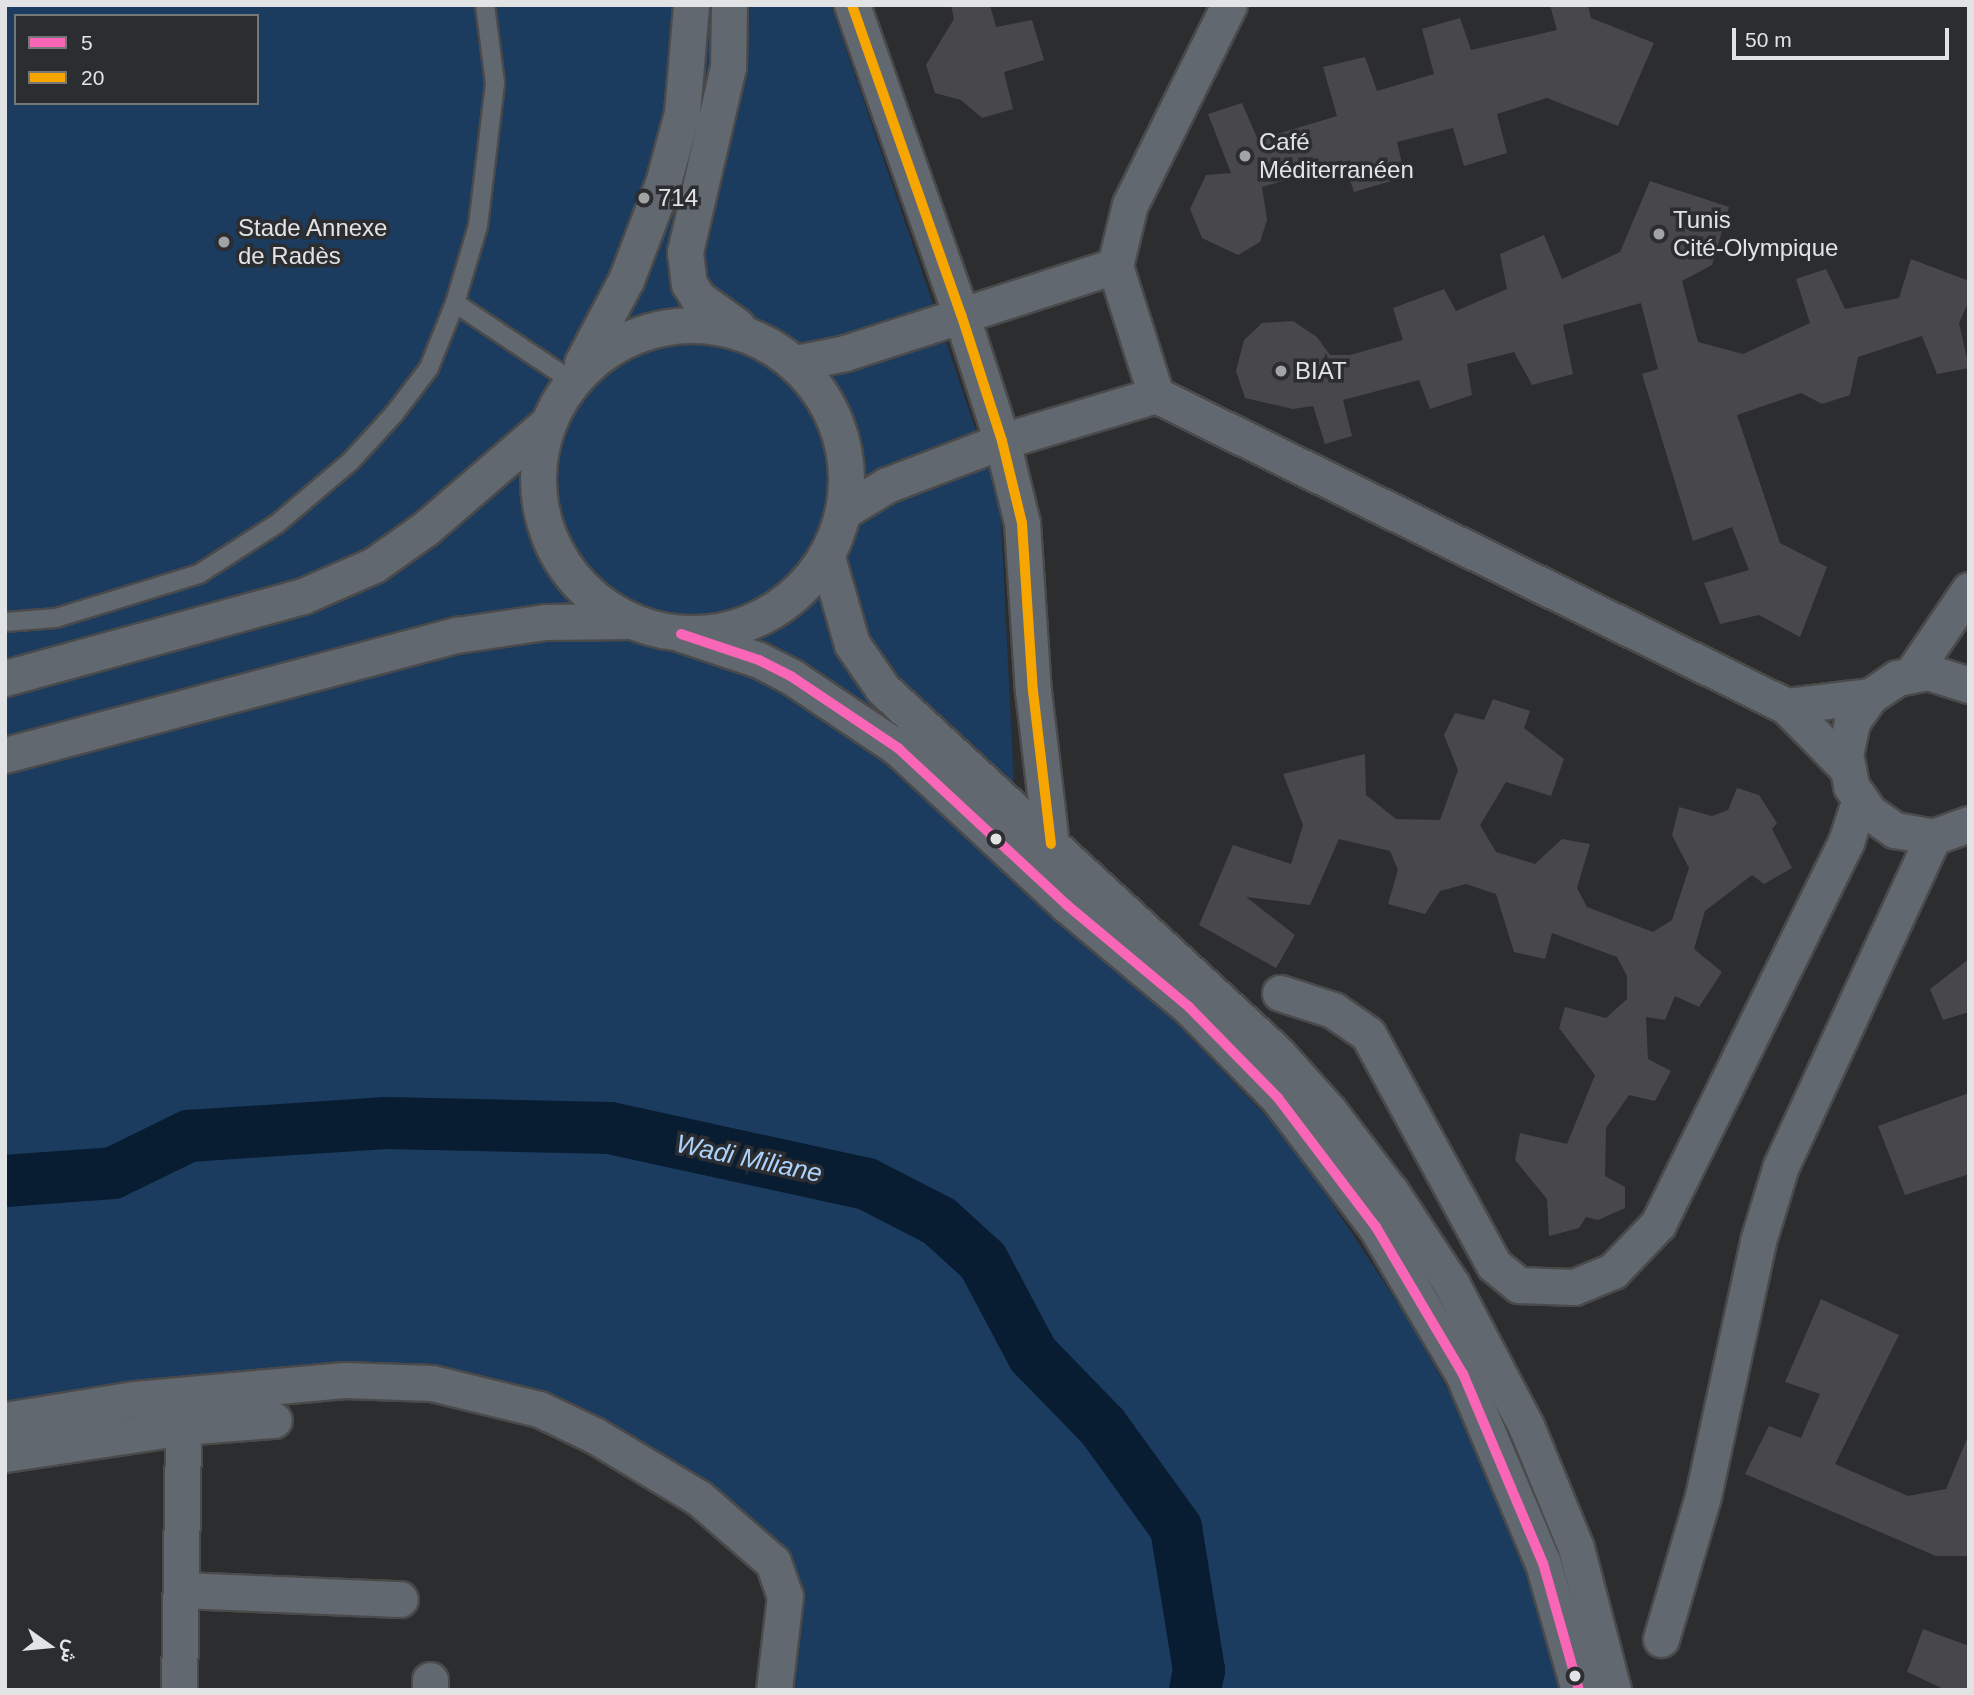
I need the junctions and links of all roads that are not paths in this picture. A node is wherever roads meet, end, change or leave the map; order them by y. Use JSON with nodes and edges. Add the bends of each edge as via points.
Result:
{"nodes":[{"id":1,"x":485,"y":5,"type":"edge"},
{"id":2,"x":691,"y":5,"type":"edge"},
{"id":3,"x":729,"y":5,"type":"edge"},
{"id":4,"x":852,"y":5,"type":"edge"},
{"id":5,"x":1229,"y":5,"type":"edge"},
{"id":6,"x":1115,"y":266,"type":"junction"},
{"id":7,"x":455,"y":303,"type":"junction"},
{"id":8,"x":961,"y":314,"type":"junction"},
{"id":9,"x":752,"y":335,"type":"junction"},
{"id":10,"x":796,"y":363,"type":"junction"},
{"id":11,"x":573,"y":380,"type":"junction"},
{"id":12,"x":1156,"y":395,"type":"junction"},
{"id":13,"x":547,"y":424,"type":"junction"},
{"id":14,"x":1002,"y":441,"type":"junction"},
{"id":15,"x":844,"y":512,"type":"junction"},
{"id":16,"x":827,"y":557,"type":"junction"},
{"id":17,"x":1969,"y":590,"type":"edge"},
{"id":18,"x":629,"y":621,"type":"junction"},
{"id":19,"x":5,"y":622,"type":"edge"},
{"id":20,"x":681,"y":634,"type":"junction"},
{"id":21,"x":1911,"y":676,"type":"junction"},
{"id":22,"x":5,"y":678,"type":"edge"},
{"id":23,"x":1969,"y":685,"type":"edge"},
{"id":24,"x":1870,"y":696,"type":"junction"},
{"id":25,"x":1786,"y":706,"type":"junction"},
{"id":26,"x":5,"y":755,"type":"edge"},
{"id":27,"x":1854,"y":784,"type":"junction"},
{"id":28,"x":1957,"y":831,"type":"edge"},
{"id":29,"x":1051,"y":844,"type":"junction"},
{"id":30,"x":1280,"y":993,"type":"dead end"},
{"id":31,"x":5,"y":1420,"type":"edge"},
{"id":32,"x":274,"y":1420,"type":"dead end"},
{"id":33,"x":183,"y":1427,"type":"junction"},
{"id":34,"x":5,"y":1454,"type":"edge"},
{"id":35,"x":182,"y":1590,"type":"junction"},
{"id":36,"x":400,"y":1599,"type":"dead end"},
{"id":37,"x":1661,"y":1639,"type":"dead end"},
{"id":38,"x":179,"y":1690,"type":"edge"},
{"id":39,"x":775,"y":1690,"type":"edge"},
{"id":40,"x":1579,"y":1690,"type":"edge"},
{"id":41,"x":1613,"y":1690,"type":"edge"}],
"edges":[{"from":1,"to":7,"type":"lane","via":[[495,83],[491,150],[478,226]]},
{"from":2,"to":11,"type":"street","via":[[682,113],[663,183],[626,280]]},
{"from":3,"to":9,"type":"street","via":[[728,67],[685,252],[686,269],[689,284],[706,307]]},
{"from":4,"to":8,"type":"street"},
{"from":5,"to":6,"type":"street","via":[[1130,204]]},
{"from":6,"to":8,"type":"street"},
{"from":6,"to":12,"type":"street"},
{"from":7,"to":11,"type":"lane"},
{"from":7,"to":19,"type":"lane","via":[[429,368],[394,414],[350,462],[278,523],[199,574],[56,618]]},
{"from":8,"to":10,"type":"street","via":[[845,353]]},
{"from":8,"to":14,"type":"street"},
{"from":9,"to":10,"type":"street"},
{"from":9,"to":11,"type":"street","via":[[705,323],[656,327],[611,346]]},
{"from":10,"to":15,"type":"street","via":[[830,406],[846,457]]},
{"from":11,"to":13,"type":"street"},
{"from":12,"to":14,"type":"street"},
{"from":12,"to":25,"type":"street"},
{"from":13,"to":18,"type":"street","via":[[537,470],[546,528],[560,560],[590,596]]},
{"from":13,"to":22,"type":"street","via":[[426,528],[374,565],[303,596]]},
{"from":14,"to":15,"type":"street","via":[[887,485]]},
{"from":14,"to":29,"type":"street","via":[[1022,523],[1033,691]]},
{"from":15,"to":16,"type":"street"},
{"from":16,"to":20,"type":"street","via":[[789,601],[738,628]]},
{"from":16,"to":29,"type":"street","via":[[852,644],[883,689]]},
{"from":17,"to":21,"type":"street"},
{"from":18,"to":20,"type":"street"},
{"from":18,"to":26,"type":"street","via":[[545,622],[457,635]]},
{"from":20,"to":40,"type":"street","via":[[759,660],[792,677],[898,748],[1067,905],[1189,1007],[1278,1098],[1376,1227],[1463,1374],[1543,1563]]},
{"from":21,"to":23,"type":"street","via":[[1928,672]]},
{"from":21,"to":24,"type":"street","via":[[1897,678]]},
{"from":24,"to":25,"type":"street"},
{"from":24,"to":27,"type":"street","via":[[1852,722],[1845,754]]},
{"from":25,"to":27,"type":"street"},
{"from":27,"to":28,"type":"street","via":[[1869,812],[1895,830]]},
{"from":27,"to":30,"type":"street","via":[[1846,842],[1658,1224],[1613,1271],[1574,1287],[1519,1285],[1494,1265],[1368,1034],[1333,1010]]},
{"from":28,"to":37,"type":"street","via":[[1781,1166],[1758,1241],[1703,1496]]},
{"from":29,"to":41,"type":"street","via":[[1277,1054],[1329,1111],[1399,1204],[1458,1296],[1526,1426],[1576,1548]]},
{"from":31,"to":39,"type":"street","via":[[146,1397],[344,1380],[432,1382],[539,1409],[594,1435],[699,1498],[773,1562],[785,1595]]},
{"from":32,"to":33,"type":"street"},
{"from":33,"to":34,"type":"street"},
{"from":33,"to":35,"type":"street"},
{"from":35,"to":36,"type":"street"},
{"from":35,"to":38,"type":"street"}]}
